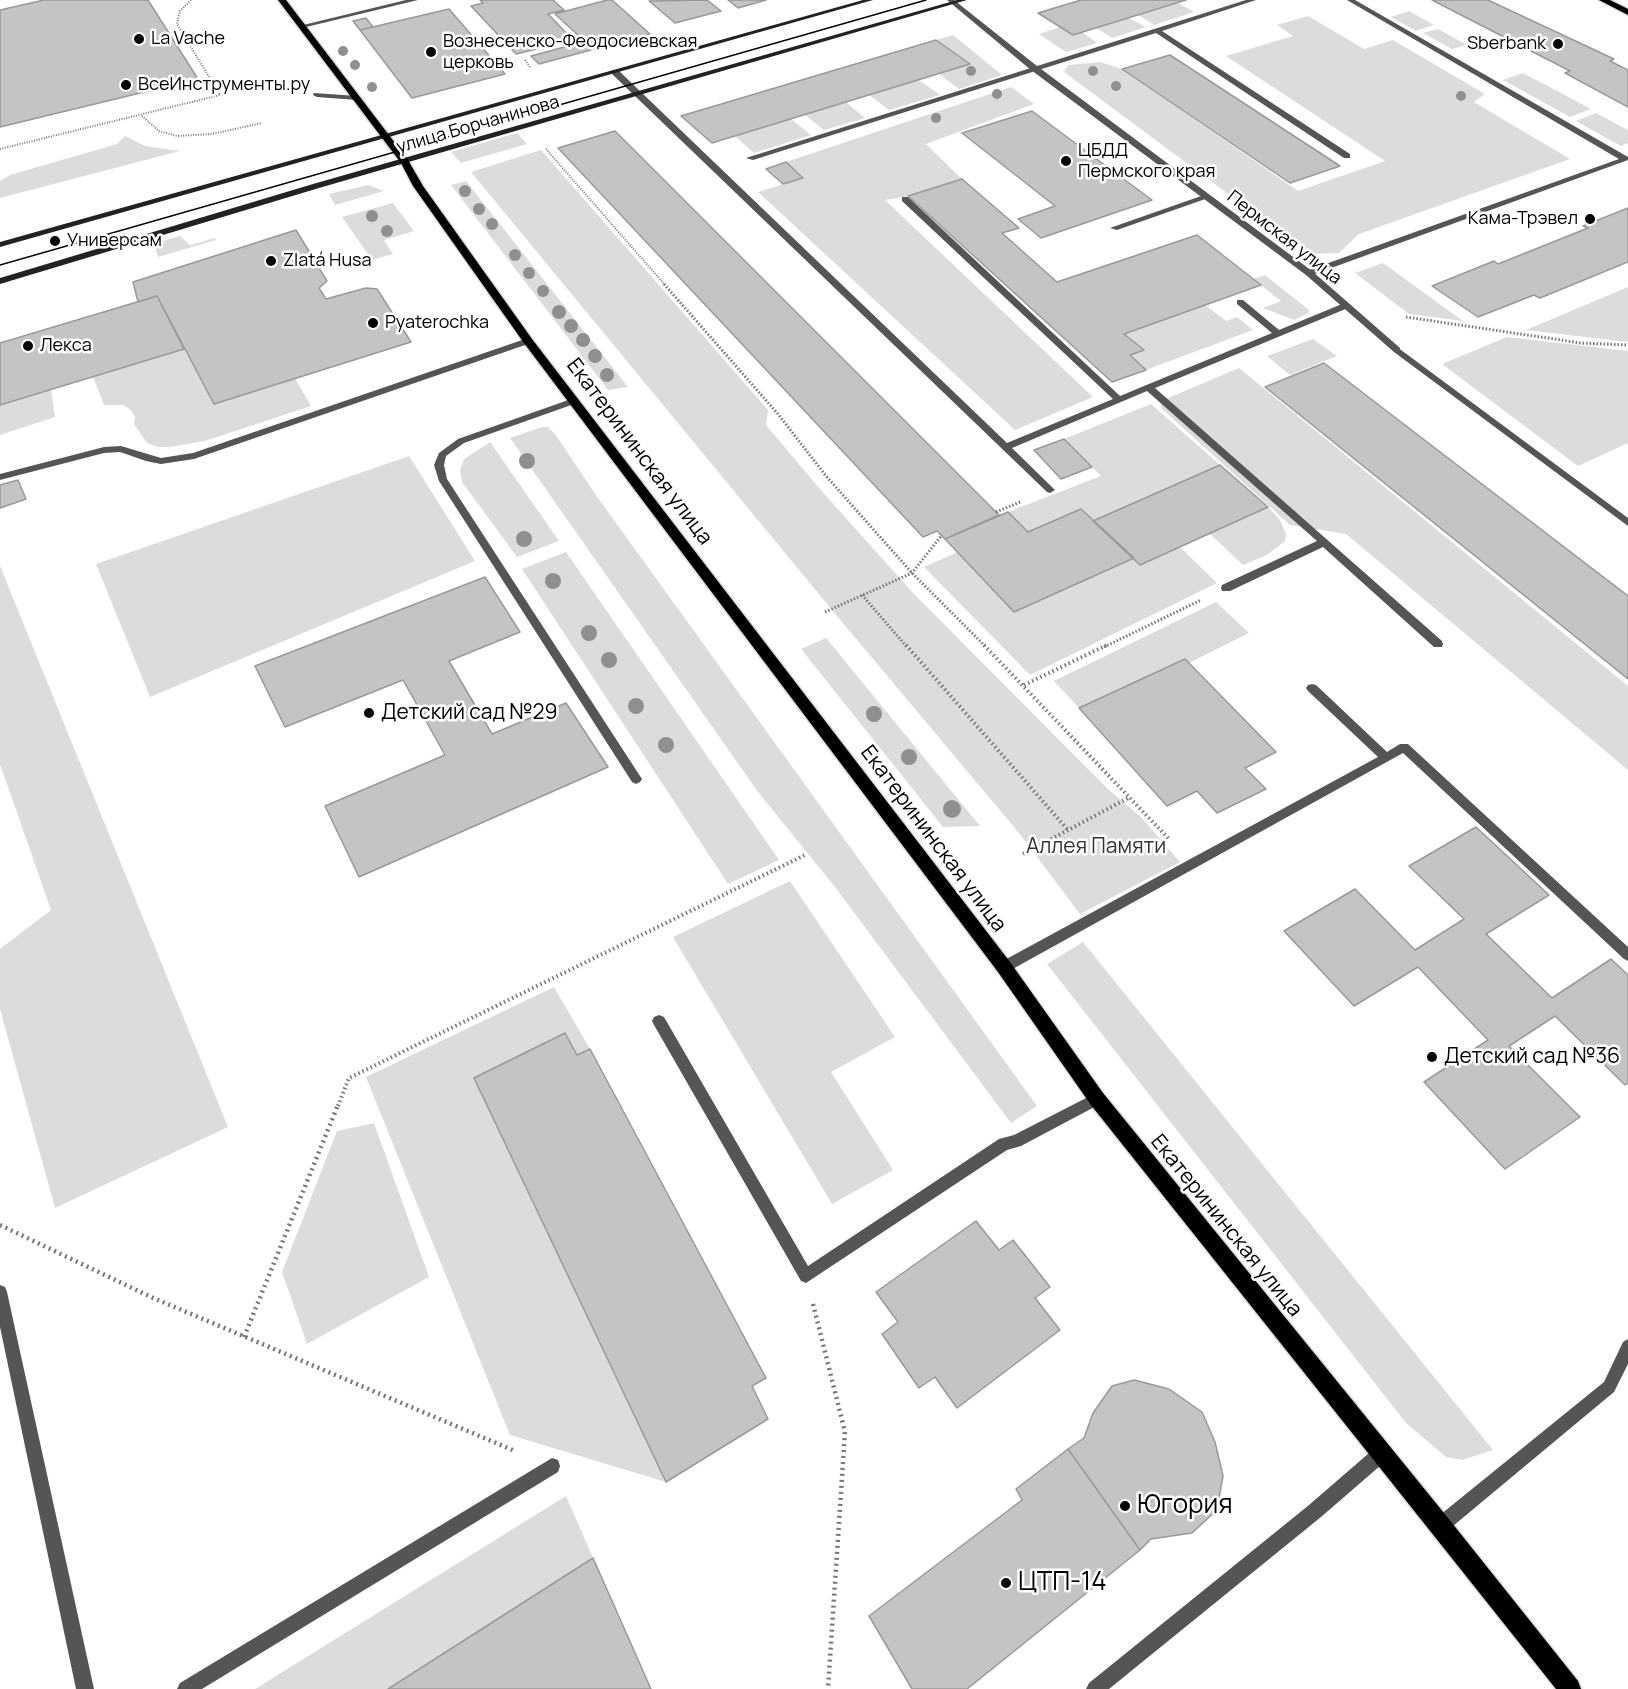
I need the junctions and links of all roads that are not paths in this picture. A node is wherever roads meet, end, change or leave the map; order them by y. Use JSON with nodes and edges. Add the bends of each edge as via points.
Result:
{"nodes":[{"id":1,"x":282,"y":0,"type":"edge"},
{"id":2,"x":415,"y":0,"type":"edge"},
{"id":3,"x":870,"y":0,"type":"edge"},
{"id":4,"x":964,"y":0,"type":"edge"},
{"id":5,"x":1253,"y":0,"type":"edge"},
{"id":6,"x":1350,"y":0,"type":"edge"},
{"id":7,"x":1604,"y":0,"type":"edge"},
{"id":8,"x":951,"y":2,"type":"edge"},
{"id":9,"x":1628,"y":12,"type":"edge"},
{"id":10,"x":302,"y":26,"type":"junction"},
{"id":11,"x":1156,"y":30,"type":"junction"},
{"id":12,"x":1034,"y":68,"type":"junction"},
{"id":13,"x":615,"y":72,"type":"junction"},
{"id":14,"x":637,"y":93,"type":"junction"},
{"id":15,"x":317,"y":95,"type":"dead end"},
{"id":16,"x":357,"y":99,"type":"junction"},
{"id":17,"x":385,"y":136,"type":"junction"},
{"id":18,"x":1347,"y":156,"type":"dead end"},
{"id":19,"x":750,"y":158,"type":"dead end"},
{"id":20,"x":405,"y":162,"type":"junction"},
{"id":21,"x":1207,"y":197,"type":"junction"},
{"id":22,"x":905,"y":199,"type":"dead end"},
{"id":23,"x":1114,"y":228,"type":"dead end"},
{"id":24,"x":0,"y":245,"type":"edge"},
{"id":25,"x":1309,"y":273,"type":"junction"},
{"id":26,"x":0,"y":281,"type":"edge"},
{"id":27,"x":1240,"y":302,"type":"dead end"},
{"id":28,"x":1346,"y":306,"type":"junction"},
{"id":29,"x":1279,"y":334,"type":"junction"},
{"id":30,"x":528,"y":341,"type":"junction"},
{"id":31,"x":1149,"y":388,"type":"junction"},
{"id":32,"x":1119,"y":400,"type":"junction"},
{"id":33,"x":574,"y":401,"type":"junction"},
{"id":34,"x":1005,"y":447,"type":"junction"},
{"id":35,"x":0,"y":477,"type":"edge"},
{"id":36,"x":1050,"y":490,"type":"dead end"},
{"id":37,"x":1628,"y":523,"type":"edge"},
{"id":38,"x":1324,"y":542,"type":"junction"},
{"id":39,"x":1226,"y":588,"type":"road end"},
{"id":40,"x":1438,"y":644,"type":"dead end"},
{"id":41,"x":1312,"y":688,"type":"dead end"},
{"id":42,"x":1386,"y":758,"type":"junction"},
{"id":43,"x":636,"y":778,"type":"dead end"},
{"id":44,"x":1628,"y":955,"type":"edge"},
{"id":45,"x":1004,"y":967,"type":"junction"},
{"id":46,"x":659,"y":1021,"type":"dead end"},
{"id":47,"x":1097,"y":1099,"type":"junction"},
{"id":48,"x":0,"y":1292,"type":"edge"},
{"id":49,"x":1628,"y":1347,"type":"edge"},
{"id":50,"x":1382,"y":1453,"type":"junction"},
{"id":51,"x":552,"y":1466,"type":"road end"},
{"id":52,"x":1441,"y":1525,"type":"junction"},
{"id":53,"x":85,"y":1689,"type":"edge"},
{"id":54,"x":186,"y":1689,"type":"edge"},
{"id":55,"x":1095,"y":1689,"type":"edge"},
{"id":56,"x":1570,"y":1689,"type":"edge"}],
"edges":[{"from":1,"to":10,"type":"main road","name":"Екатерининская улица"},
{"from":2,"to":10,"type":"street"},
{"from":3,"to":13,"type":"main road","name":"улица Борчанинова"},
{"from":4,"to":8,"type":"main road","name":"улица Борчанинова"},
{"from":5,"to":11,"type":"street"},
{"from":6,"to":25,"type":"street","via":[[1625,159]]},
{"from":7,"to":9,"type":"main road"},
{"from":8,"to":12,"type":"street","name":"Пермская улица"},
{"from":8,"to":14,"type":"main road","name":"улица Борчанинова"},
{"from":10,"to":16,"type":"main road","name":"Екатерининская улица"},
{"from":11,"to":12,"type":"street"},
{"from":11,"to":18,"type":"street"},
{"from":12,"to":19,"type":"street"},
{"from":12,"to":21,"type":"street","name":"Пермская улица"},
{"from":13,"to":14,"type":"street"},
{"from":13,"to":17,"type":"main road","name":"улица Борчанинова"},
{"from":14,"to":20,"type":"main road","name":"улица Борчанинова"},
{"from":14,"to":34,"type":"street"},
{"from":15,"to":16,"type":"street"},
{"from":16,"to":17,"type":"main road","name":"Екатерининская улица"},
{"from":17,"to":20,"type":"main road","name":"Екатерининская улица"},
{"from":17,"to":24,"type":"main road","name":"улица Борчанинова"},
{"from":20,"to":26,"type":"main road","name":"улица Борчанинова"},
{"from":20,"to":30,"type":"main road","name":"Екатерининская улица"},
{"from":21,"to":23,"type":"street"},
{"from":21,"to":25,"type":"street","name":"Пермская улица"},
{"from":22,"to":32,"type":"street"},
{"from":25,"to":28,"type":"street","name":"Пермская улица"},
{"from":27,"to":29,"type":"street"},
{"from":28,"to":29,"type":"street"},
{"from":28,"to":37,"type":"street","name":"Пермская улица","via":[[1397,350]]},
{"from":29,"to":31,"type":"street"},
{"from":30,"to":33,"type":"main road","name":"Екатерининская улица"},
{"from":30,"to":35,"type":"street","via":[[194,456],[161,460],[121,449],[104,450]]},
{"from":31,"to":32,"type":"street"},
{"from":31,"to":38,"type":"street"},
{"from":32,"to":34,"type":"street"},
{"from":33,"to":43,"type":"street","via":[[462,441],[442,455],[438,465],[442,478]]},
{"from":33,"to":45,"type":"main road","name":"Екатерининская улица"},
{"from":34,"to":36,"type":"street"},
{"from":38,"to":39,"type":"street"},
{"from":38,"to":40,"type":"street"},
{"from":41,"to":42,"type":"street"},
{"from":42,"to":44,"type":"street","via":[[1404,747]]},
{"from":42,"to":45,"type":"street"},
{"from":45,"to":47,"type":"main road","name":"Екатерининская улица"},
{"from":46,"to":47,"type":"street","via":[[806,1276],[1004,1144]]},
{"from":47,"to":50,"type":"main road","name":"Екатерининская улица"},
{"from":48,"to":53,"type":"street"},
{"from":49,"to":52,"type":"street","via":[[1609,1387]]},
{"from":50,"to":52,"type":"main road","name":"Екатерининская улица"},
{"from":50,"to":55,"type":"street"},
{"from":51,"to":54,"type":"street"},
{"from":52,"to":56,"type":"main road","name":"Екатерининская улица"}]}
